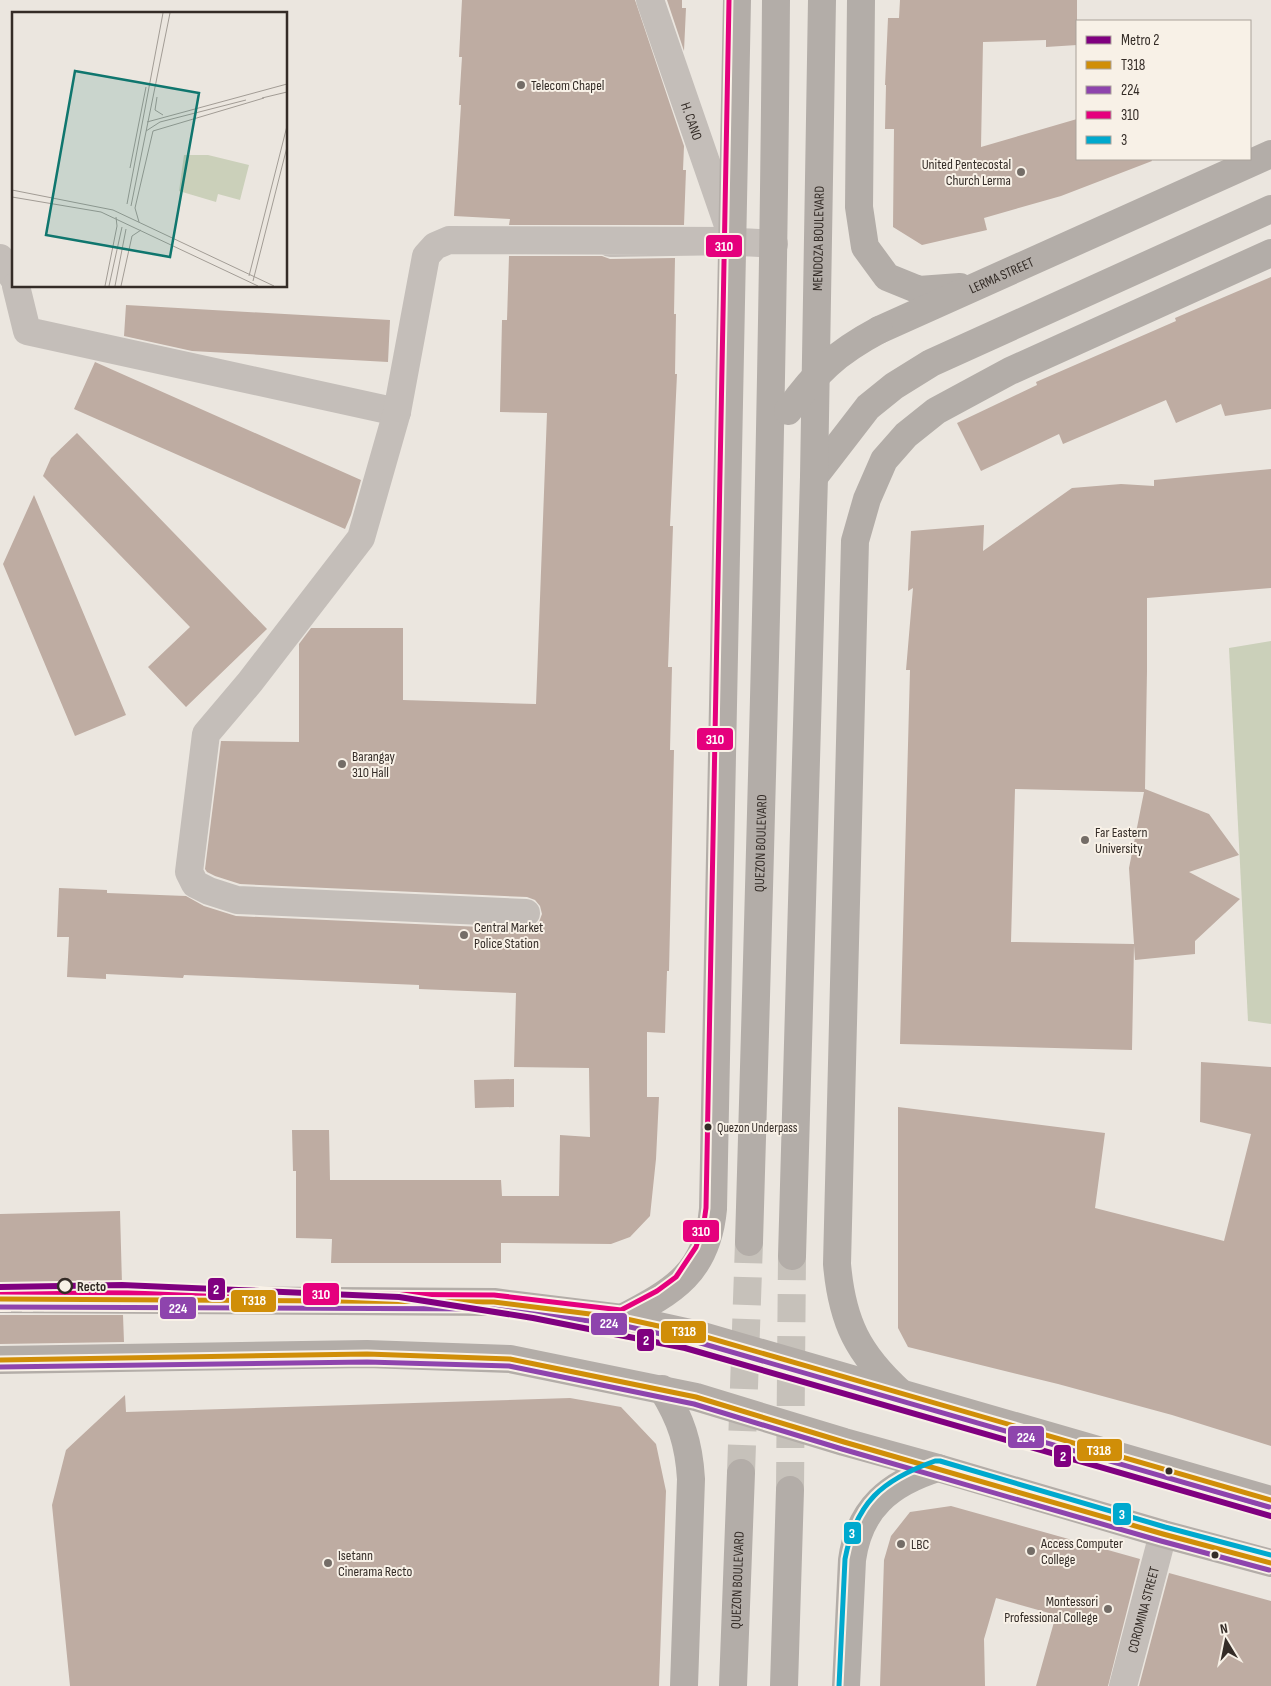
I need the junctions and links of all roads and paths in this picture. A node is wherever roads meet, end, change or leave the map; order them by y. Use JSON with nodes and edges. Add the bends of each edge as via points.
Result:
{"nodes":[{"id":1,"x":650,"y":0,"type":"edge"},
{"id":2,"x":737,"y":0,"type":"edge"},
{"id":3,"x":776,"y":0,"type":"edge"},
{"id":4,"x":822,"y":0,"type":"edge"},
{"id":5,"x":861,"y":0,"type":"edge"},
{"id":6,"x":1271,"y":154,"type":"edge"},
{"id":7,"x":1271,"y":208,"type":"edge"},
{"id":8,"x":733,"y":241,"type":"junction"},
{"id":9,"x":774,"y":244,"type":"junction"},
{"id":10,"x":1271,"y":253,"type":"edge"},
{"id":11,"x":0,"y":258,"type":"edge"},
{"id":12,"x":12,"y":277,"type":"edge"},
{"id":13,"x":976,"y":286,"type":"junction"},
{"id":14,"x":16,"y":288,"type":"edge"},
{"id":15,"x":397,"y":412,"type":"junction"},
{"id":16,"x":769,"y":444,"type":"junction"},
{"id":17,"x":814,"y":477,"type":"junction"},
{"id":18,"x":526,"y":914,"type":"dead end"},
{"id":19,"x":749,"y":1242,"type":"tunnel mouth"},
{"id":20,"x":792,"y":1256,"type":"tunnel mouth"},
{"id":21,"x":0,"y":1298,"type":"edge"},
{"id":22,"x":622,"y":1318,"type":"junction"},
{"id":23,"x":0,"y":1360,"type":"edge"},
{"id":24,"x":662,"y":1389,"type":"junction"},
{"id":25,"x":901,"y":1393,"type":"junction"},
{"id":26,"x":938,"y":1468,"type":"junction"},
{"id":27,"x":741,"y":1473,"type":"tunnel mouth"},
{"id":28,"x":790,"y":1490,"type":"tunnel mouth"},
{"id":29,"x":1271,"y":1500,"type":"edge"},
{"id":30,"x":1163,"y":1534,"type":"junction"},
{"id":31,"x":1271,"y":1563,"type":"edge"},
{"id":32,"x":684,"y":1686,"type":"edge"},
{"id":33,"x":733,"y":1686,"type":"edge"},
{"id":34,"x":784,"y":1686,"type":"edge"},
{"id":35,"x":846,"y":1686,"type":"edge"},
{"id":36,"x":1123,"y":1686,"type":"edge"}],
"edges":[{"from":1,"to":8,"type":"street","name":"H. CANO"},
{"from":2,"to":8,"type":"main road"},
{"from":3,"to":9,"type":"main road"},
{"from":4,"to":17,"type":"main road","name":"MENDOZA BOULEVARD"},
{"from":5,"to":13,"type":"main road","via":[[859,207],[864,247],[887,276],[919,290]]},
{"from":6,"to":13,"type":"main road","name":"LERMA STREET"},
{"from":7,"to":17,"type":"main road","via":[[931,363],[894,386],[868,408]]},
{"from":8,"to":9,"type":"street"},
{"from":8,"to":15,"type":"street","via":[[449,240],[435,246],[426,256]]},
{"from":8,"to":22,"type":"main road","via":[[713,1209],[703,1250],[681,1282]]},
{"from":9,"to":16,"type":"main road"},
{"from":10,"to":25,"type":"main road","via":[[1010,371],[936,411],[906,435],[884,460],[867,499],[855,541],[837,1264],[843,1307],[852,1332],[872,1363]]},
{"from":11,"to":12,"type":"street"},
{"from":13,"to":16,"type":"main road","name":"LERMA STREET","bridge":true,"via":[[879,330],[828,363],[806,386]]},
{"from":14,"to":15,"type":"street","via":[[27,331]]},
{"from":15,"to":18,"type":"street","via":[[361,538],[206,734],[188,872],[195,884],[237,900]]},
{"from":16,"to":19,"type":"main road","name":"QUEZON BOULEVARD"},
{"from":17,"to":20,"type":"main road"},
{"from":21,"to":22,"type":"main road","via":[[494,1302]]},
{"from":22,"to":25,"type":"main road","via":[[699,1335]]},
{"from":23,"to":24,"type":"main road","via":[[368,1354],[510,1359]]},
{"from":24,"to":26,"type":"main road","via":[[696,1396]]},
{"from":24,"to":32,"type":"main road","via":[[684,1434],[690,1463]]},
{"from":25,"to":29,"type":"main road"},
{"from":26,"to":30,"type":"main road"},
{"from":26,"to":35,"type":"main road","via":[[921,1473],[892,1490],[870,1509],[862,1522],[853,1548]]},
{"from":27,"to":33,"type":"main road","name":"QUEZON BOULEVARD"},
{"from":28,"to":34,"type":"main road"},
{"from":30,"to":31,"type":"main road"},
{"from":30,"to":36,"type":"street","name":"COROMINA STREET"}]}
